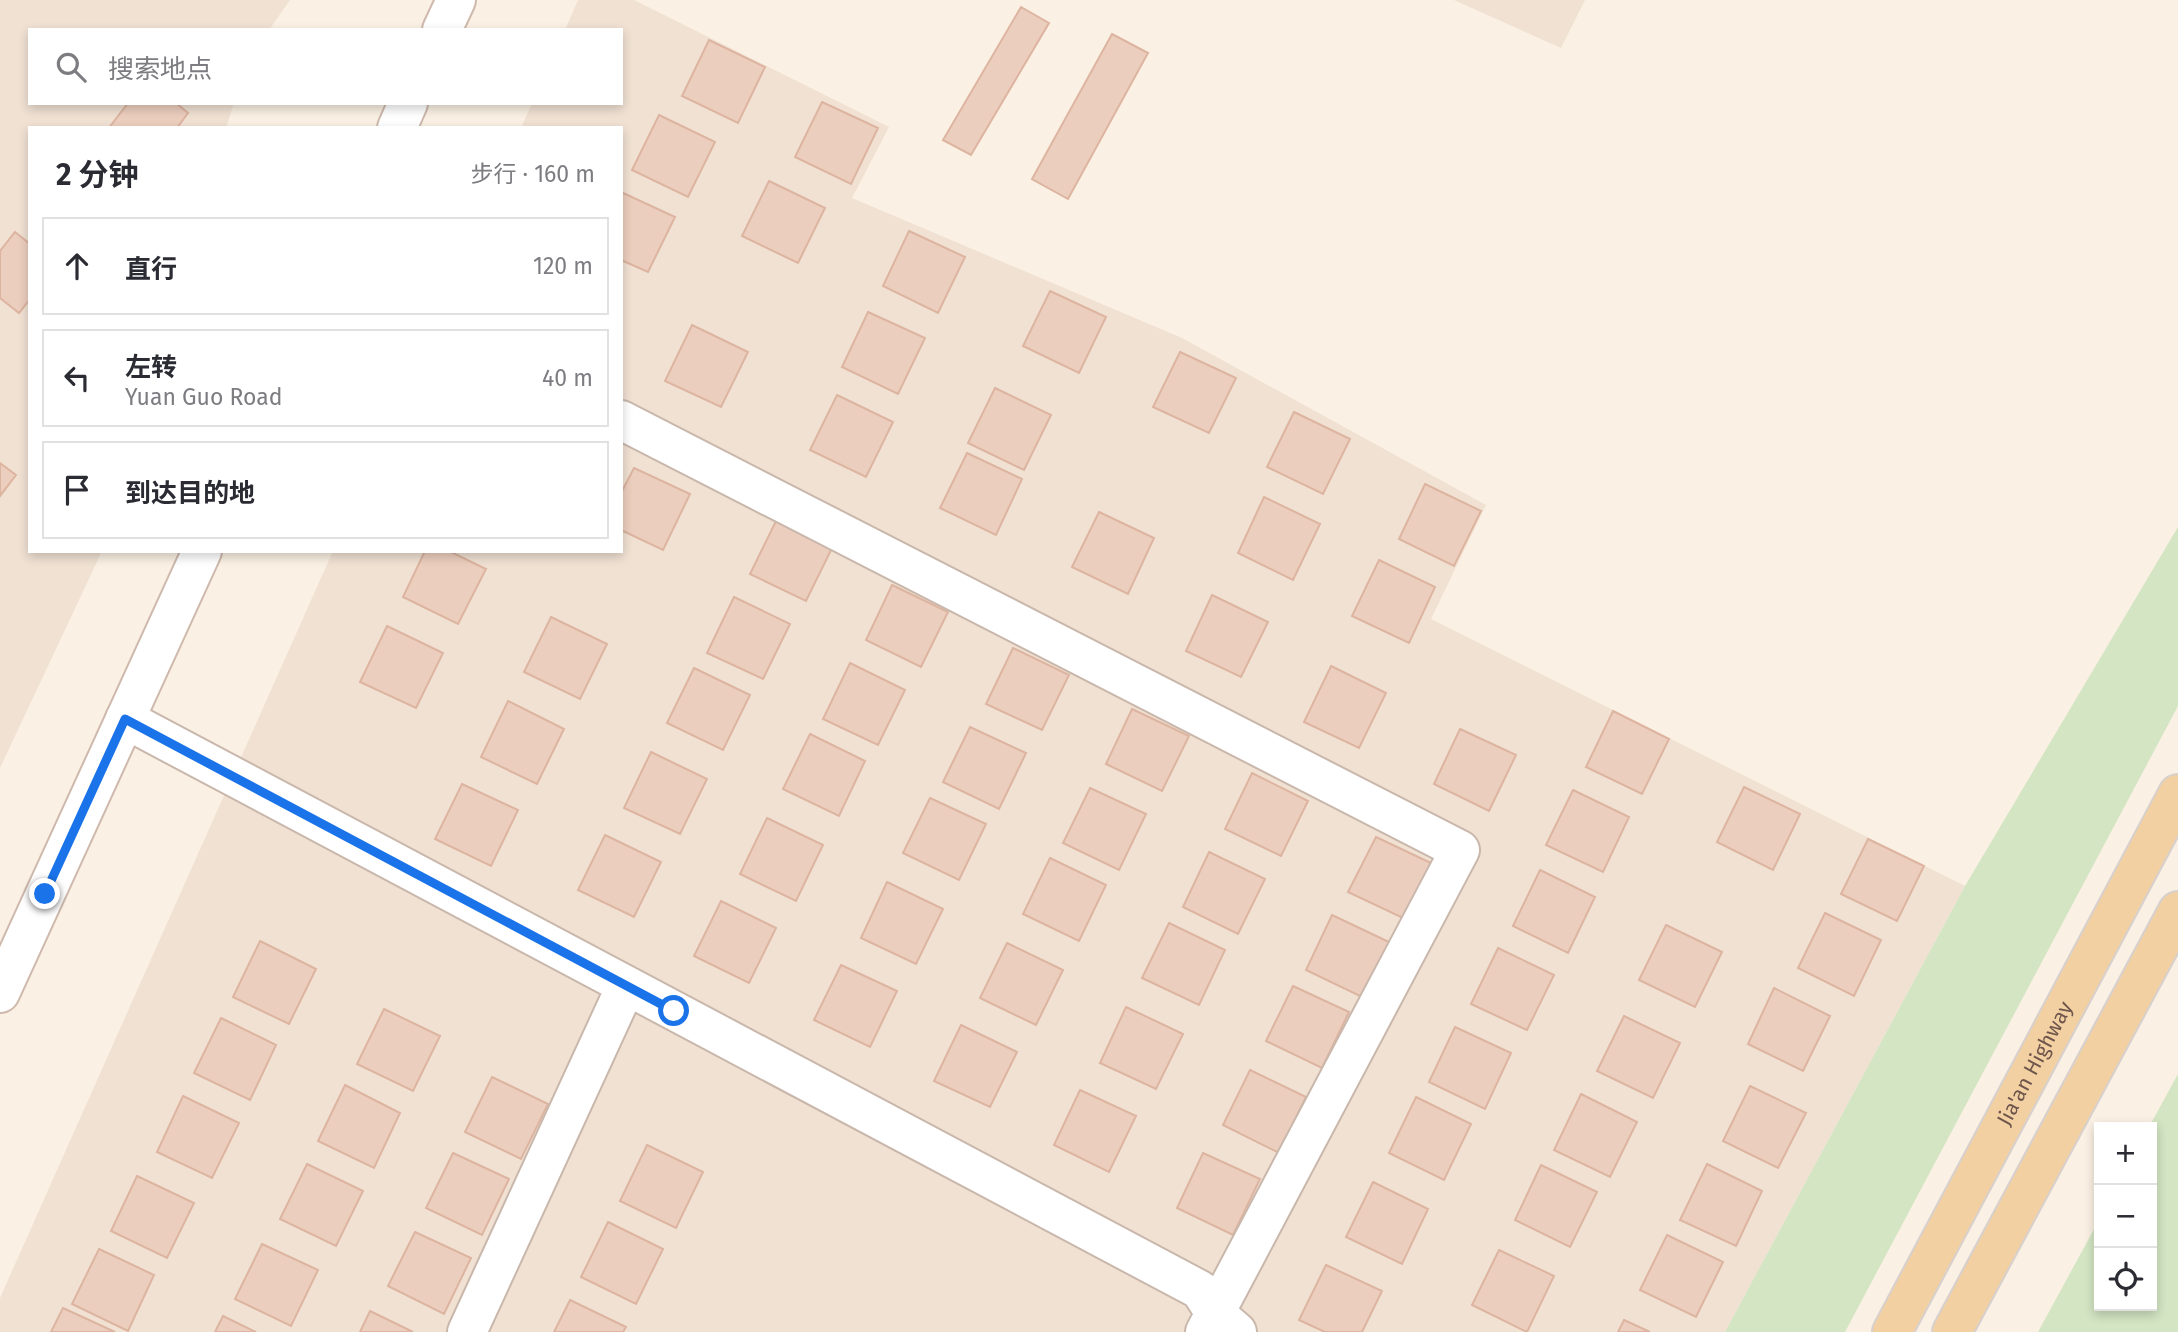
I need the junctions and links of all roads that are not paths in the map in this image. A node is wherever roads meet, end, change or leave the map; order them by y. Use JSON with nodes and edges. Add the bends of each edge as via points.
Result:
{"nodes":[{"id":1,"x":456,"y":0,"type":"edge"},
{"id":2,"x":443,"y":28,"type":"edge"},
{"id":3,"x":407,"y":105,"type":"edge"},
{"id":4,"x":398,"y":126,"type":"edge"},
{"id":5,"x":623,"y":421,"type":"edge"},
{"id":6,"x":201,"y":553,"type":"edge"},
{"id":7,"x":125,"y":719,"type":"junction"},
{"id":8,"x":2178,"y":794,"type":"edge"},
{"id":9,"x":2178,"y":911,"type":"edge"},
{"id":10,"x":626,"y":986,"type":"junction"},
{"id":11,"x":0,"y":993,"type":"edge"},
{"id":12,"x":1219,"y":1326,"type":"edge"},
{"id":13,"x":467,"y":1332,"type":"edge"},
{"id":14,"x":1892,"y":1332,"type":"edge"},
{"id":15,"x":1952,"y":1332,"type":"edge"}],
"edges":[{"from":1,"to":2,"type":"street"},
{"from":3,"to":4,"type":"street"},
{"from":5,"to":12,"type":"street","via":[[1460,850]]},
{"from":6,"to":7,"type":"street"},
{"from":7,"to":10,"type":"street"},
{"from":7,"to":11,"type":"street"},
{"from":8,"to":14,"type":"main road","name":"Jia'an Highway"},
{"from":9,"to":15,"type":"main road"},
{"from":10,"to":12,"type":"street","via":[[1200,1290]]},
{"from":10,"to":13,"type":"street"}]}
